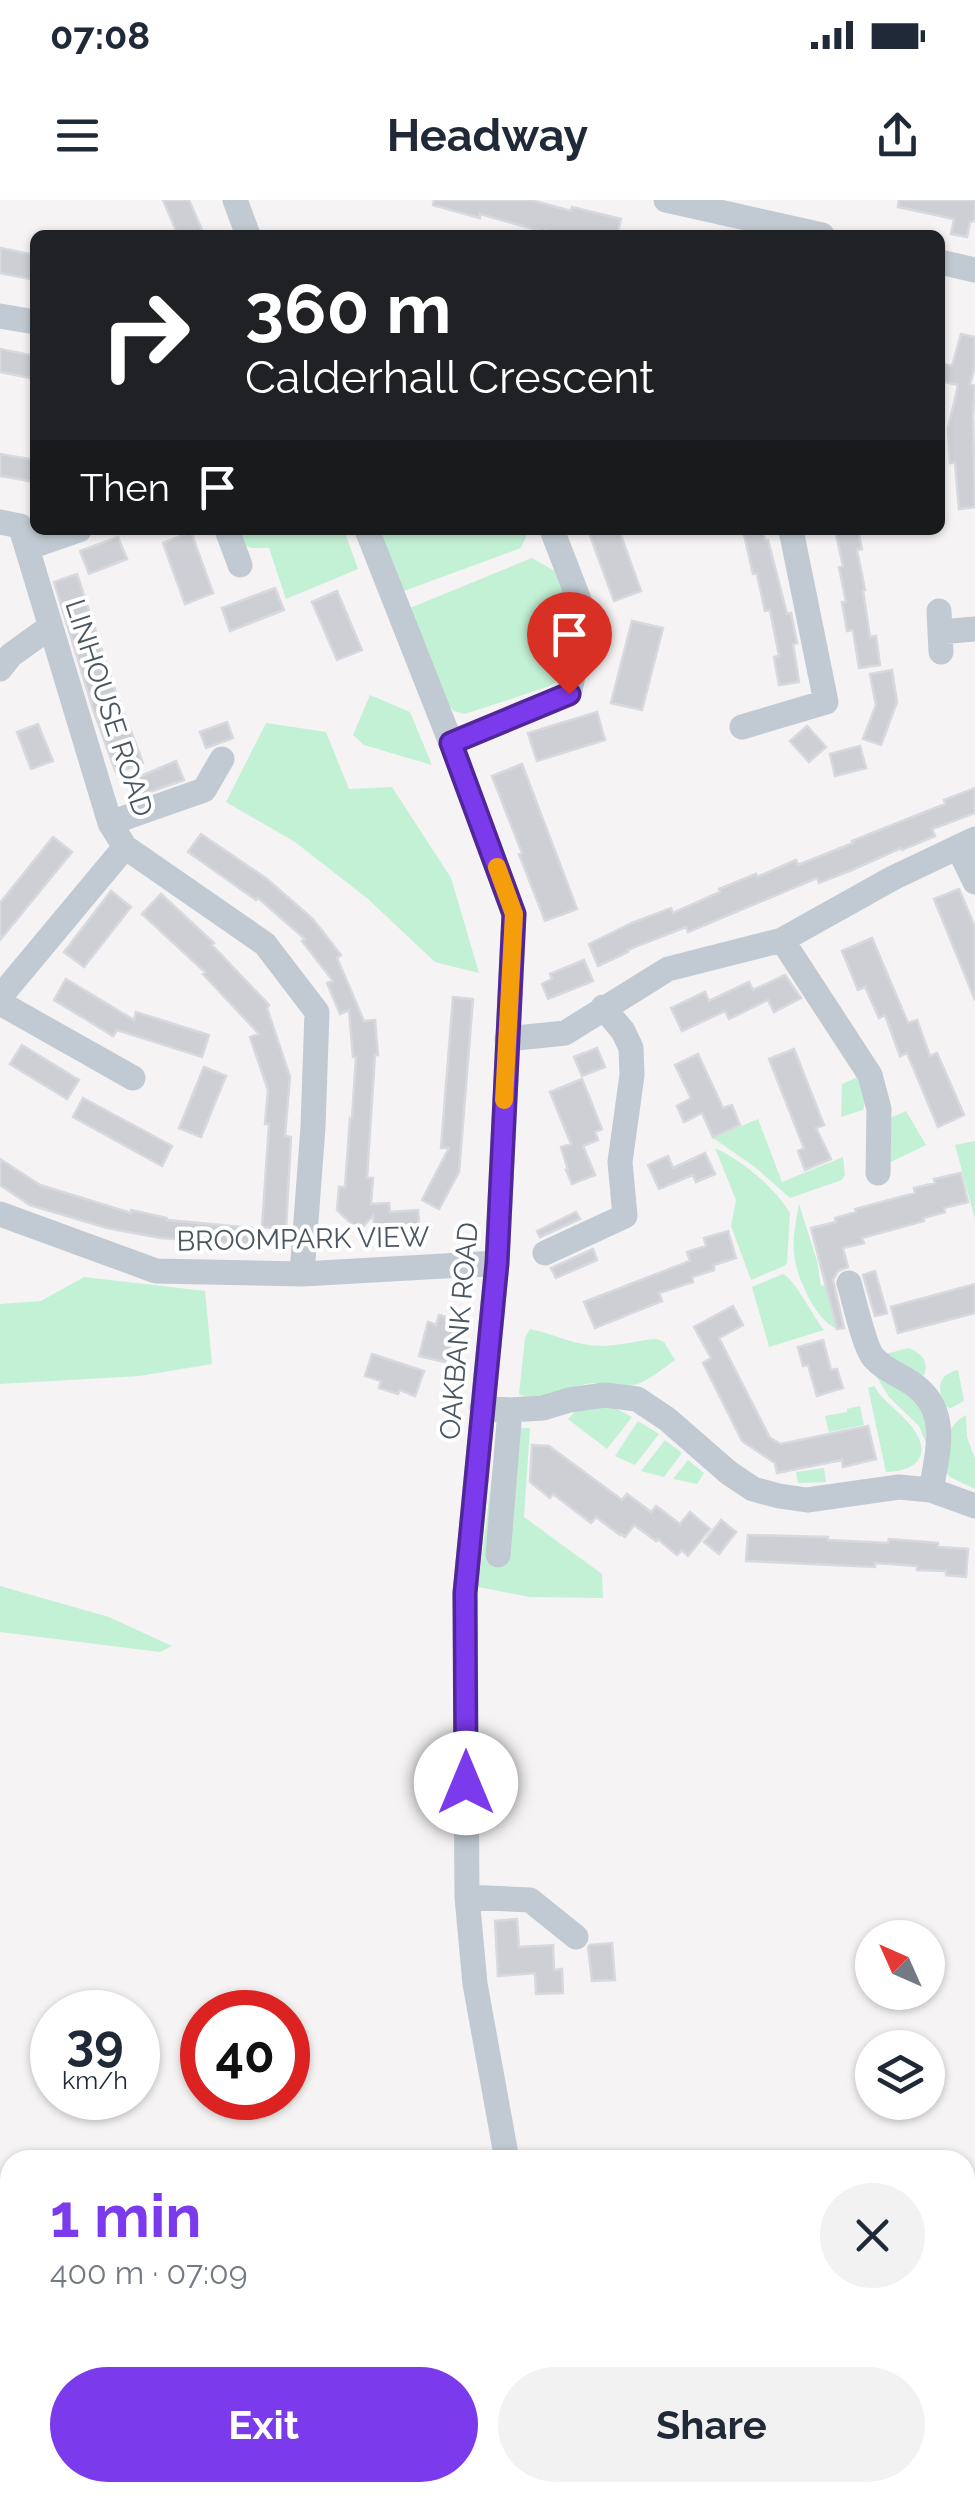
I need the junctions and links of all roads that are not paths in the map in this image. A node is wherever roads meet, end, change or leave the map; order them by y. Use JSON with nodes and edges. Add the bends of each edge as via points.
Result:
{"nodes":[{"id":1,"x":235,"y":200,"type":"edge"},
{"id":2,"x":666,"y":200,"type":"edge"},
{"id":3,"x":765,"y":219,"type":"edge"},
{"id":4,"x":246,"y":230,"type":"edge"},
{"id":5,"x":804,"y":230,"type":"edge"},
{"id":6,"x":945,"y":263,"type":"edge"},
{"id":7,"x":975,"y":270,"type":"edge"},
{"id":8,"x":0,"y":316,"type":"edge"},
{"id":9,"x":30,"y":321,"type":"edge"},
{"id":10,"x":0,"y":522,"type":"edge"},
{"id":11,"x":65,"y":535,"type":"edge"},
{"id":12,"x":229,"y":535,"type":"edge"},
{"id":13,"x":369,"y":535,"type":"edge"},
{"id":14,"x":554,"y":535,"type":"edge"},
{"id":15,"x":792,"y":535,"type":"edge"},
{"id":16,"x":27,"y":548,"type":"junction"},
{"id":17,"x":240,"y":565,"type":"dead end"},
{"id":18,"x":50,"y":628,"type":"junction"},
{"id":19,"x":975,"y":629,"type":"edge"},
{"id":20,"x":940,"y":632,"type":"dead end"},
{"id":21,"x":0,"y":670,"type":"edge"},
{"id":22,"x":742,"y":727,"type":"dead end"},
{"id":23,"x":451,"y":743,"type":"junction"},
{"id":24,"x":222,"y":758,"type":"dead end"},
{"id":25,"x":110,"y":823,"type":"junction"},
{"id":26,"x":967,"y":843,"type":"edge"},
{"id":27,"x":125,"y":847,"type":"junction"},
{"id":28,"x":975,"y":882,"type":"edge"},
{"id":29,"x":782,"y":940,"type":"junction"},
{"id":30,"x":0,"y":1000,"type":"edge"},
{"id":31,"x":603,"y":1007,"type":"junction"},
{"id":32,"x":507,"y":1039,"type":"junction"},
{"id":33,"x":133,"y":1078,"type":"dead end"},
{"id":34,"x":878,"y":1172,"type":"dead end"},
{"id":35,"x":0,"y":1214,"type":"edge"},
{"id":36,"x":545,"y":1253,"type":"dead end"},
{"id":37,"x":497,"y":1263,"type":"junction"},
{"id":38,"x":302,"y":1274,"type":"junction"},
{"id":39,"x":850,"y":1282,"type":"dead end"},
{"id":40,"x":482,"y":1408,"type":"junction"},
{"id":41,"x":510,"y":1410,"type":"junction"},
{"id":42,"x":931,"y":1490,"type":"junction"},
{"id":43,"x":975,"y":1506,"type":"edge"},
{"id":44,"x":498,"y":1555,"type":"dead end"},
{"id":45,"x":467,"y":1897,"type":"junction"},
{"id":46,"x":576,"y":1936,"type":"dead end"},
{"id":47,"x":505,"y":2150,"type":"edge"}],
"edges":[{"from":1,"to":4,"type":"street"},
{"from":2,"to":3,"type":"street"},
{"from":3,"to":5,"type":"street"},
{"from":6,"to":7,"type":"street"},
{"from":8,"to":9,"type":"street"},
{"from":10,"to":16,"type":"street","via":[[20,526]]},
{"from":11,"to":16,"type":"street"},
{"from":12,"to":17,"type":"street"},
{"from":13,"to":23,"type":"street","name":"OAKBANK ROAD"},
{"from":14,"to":23,"type":"street","via":[[586,618],[569,694]]},
{"from":15,"to":22,"type":"street","via":[[826,702]]},
{"from":16,"to":18,"type":"street","name":"LINHOUSE ROAD"},
{"from":18,"to":21,"type":"street"},
{"from":18,"to":25,"type":"street","name":"LINHOUSE ROAD"},
{"from":19,"to":20,"type":"street"},
{"from":23,"to":32,"type":"street","name":"OAKBANK ROAD","via":[[514,914]]},
{"from":24,"to":25,"type":"street","via":[[204,790]]},
{"from":25,"to":27,"type":"street","name":"LINHOUSE ROAD"},
{"from":26,"to":28,"type":"street"},
{"from":26,"to":29,"type":"street"},
{"from":27,"to":30,"type":"street"},
{"from":27,"to":38,"type":"street","name":"LINHOUSE ROAD","via":[[265,944],[317,1012]]},
{"from":29,"to":31,"type":"street","via":[[668,968]]},
{"from":29,"to":34,"type":"street","via":[[870,1075],[879,1109]]},
{"from":30,"to":33,"type":"street"},
{"from":31,"to":32,"type":"street","via":[[565,1033]]},
{"from":31,"to":36,"type":"street","via":[[631,1048],[620,1162],[625,1216]]},
{"from":32,"to":37,"type":"street","name":"OAKBANK ROAD"},
{"from":35,"to":38,"type":"street","name":"BROOMPARK VIEW","via":[[156,1270]]},
{"from":37,"to":38,"type":"street","name":"BROOMPARK VIEW"},
{"from":37,"to":40,"type":"street","name":"OAKBANK ROAD"},
{"from":39,"to":42,"type":"street","via":[[870,1354],[934,1408],[940,1432]]},
{"from":40,"to":41,"type":"street"},
{"from":40,"to":45,"type":"street","name":"OAKBANK ROAD","via":[[465,1593]]},
{"from":41,"to":42,"type":"street","via":[[605,1395],[637,1399],[753,1488],[807,1500],[899,1487]]},
{"from":41,"to":44,"type":"street"},
{"from":42,"to":43,"type":"street"},
{"from":45,"to":46,"type":"street","via":[[530,1900]]},
{"from":45,"to":47,"type":"street","name":"OAKBANK ROAD","via":[[475,1984]]}]}
